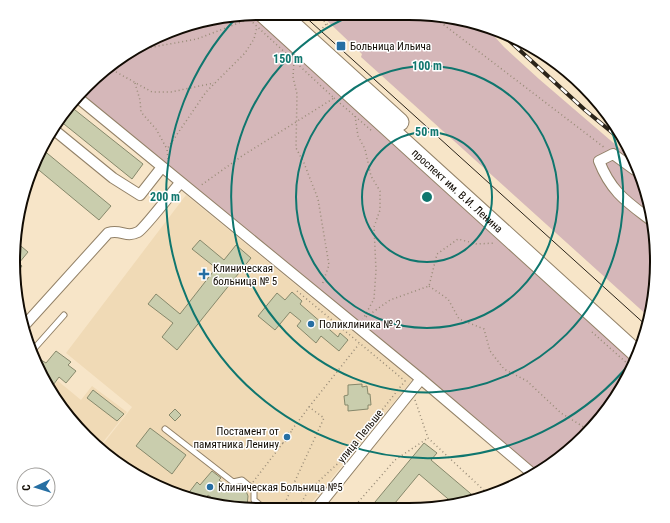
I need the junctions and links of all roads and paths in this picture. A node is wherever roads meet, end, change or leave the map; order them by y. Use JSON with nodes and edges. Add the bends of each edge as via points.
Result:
{"nodes":[{"id":1,"x":255,"y":20,"type":"edge"},
{"id":2,"x":256,"y":20,"type":"edge"},
{"id":3,"x":288,"y":20,"type":"edge"},
{"id":4,"x":323,"y":20,"type":"edge"},
{"id":5,"x":440,"y":22,"type":"edge"},
{"id":6,"x":318,"y":33,"type":"dead end"},
{"id":7,"x":150,"y":48,"type":"edge"},
{"id":8,"x":294,"y":61,"type":"junction"},
{"id":9,"x":113,"y":71,"type":"edge"},
{"id":10,"x":135,"y":83,"type":"junction"},
{"id":11,"x":215,"y":83,"type":"junction"},
{"id":12,"x":81,"y":101,"type":"edge"},
{"id":13,"x":355,"y":116,"type":"dead end"},
{"id":14,"x":297,"y":122,"type":"junction"},
{"id":15,"x":58,"y":132,"type":"edge"},
{"id":16,"x":167,"y":149,"type":"junction"},
{"id":17,"x":613,"y":154,"type":"junction"},
{"id":18,"x":162,"y":167,"type":"junction"},
{"id":19,"x":631,"y":167,"type":"edge"},
{"id":20,"x":180,"y":182,"type":"junction"},
{"id":21,"x":192,"y":192,"type":"junction"},
{"id":22,"x":645,"y":216,"type":"edge"},
{"id":23,"x":495,"y":243,"type":"dead end"},
{"id":24,"x":429,"y":286,"type":"junction"},
{"id":25,"x":298,"y":291,"type":"dead end"},
{"id":26,"x":318,"y":295,"type":"junction"},
{"id":27,"x":64,"y":315,"type":"dead end"},
{"id":28,"x":28,"y":322,"type":"edge"},
{"id":29,"x":637,"y":339,"type":"edge"},
{"id":30,"x":359,"y":343,"type":"junction"},
{"id":31,"x":36,"y":347,"type":"edge"},
{"id":32,"x":633,"y":350,"type":"edge"},
{"id":33,"x":421,"y":380,"type":"junction"},
{"id":34,"x":405,"y":381,"type":"junction"},
{"id":35,"x":412,"y":392,"type":"junction"},
{"id":36,"x":310,"y":407,"type":"junction"},
{"id":37,"x":584,"y":427,"type":"edge"},
{"id":38,"x":165,"y":429,"type":"dead end"},
{"id":39,"x":291,"y":431,"type":"junction"},
{"id":40,"x":428,"y":438,"type":"junction"},
{"id":41,"x":283,"y":443,"type":"junction"},
{"id":42,"x":528,"y":471,"type":"edge"},
{"id":43,"x":250,"y":487,"type":"junction"},
{"id":44,"x":484,"y":491,"type":"edge"},
{"id":45,"x":257,"y":503,"type":"edge"},
{"id":46,"x":285,"y":503,"type":"edge"},
{"id":47,"x":301,"y":503,"type":"edge"},
{"id":48,"x":321,"y":503,"type":"edge"},
{"id":49,"x":357,"y":503,"type":"edge"}],
"edges":[{"from":1,"to":7,"type":"path","via":[[197,39]]},
{"from":2,"to":8,"type":"path"},
{"from":2,"to":11,"type":"path","via":[[254,39],[245,53]]},
{"from":2,"to":32,"type":"main road","name":"проспект им. В.И. Ленина"},
{"from":3,"to":29,"type":"main road","name":"проспект им. В.И. Ленина"},
{"from":4,"to":6,"type":"path","via":[[327,24]]},
{"from":5,"to":17,"type":"path"},
{"from":8,"to":14,"type":"path"},
{"from":8,"to":14,"type":"path","via":[[334,98]]},
{"from":9,"to":10,"type":"path"},
{"from":10,"to":11,"type":"path","via":[[152,92],[171,92]]},
{"from":10,"to":16,"type":"path","via":[[141,112],[156,129]]},
{"from":11,"to":16,"type":"path"},
{"from":12,"to":18,"type":"street"},
{"from":13,"to":24,"type":"path","via":[[358,136],[365,149],[371,176],[380,191],[380,210],[374,227],[374,298],[364,318],[390,300]]},
{"from":14,"to":21,"type":"path","via":[[242,156]]},
{"from":14,"to":26,"type":"path","via":[[296,148],[318,199],[329,265]]},
{"from":15,"to":18,"type":"street","via":[[113,178],[140,195]]},
{"from":16,"to":18,"type":"path","via":[[168,159]]},
{"from":17,"to":19,"type":"street"},
{"from":17,"to":22,"type":"street","via":[[599,161],[606,178],[624,200]]},
{"from":18,"to":20,"type":"street"},
{"from":20,"to":21,"type":"street"},
{"from":20,"to":28,"type":"street","via":[[139,232],[127,235],[116,230],[108,233]]},
{"from":21,"to":26,"type":"street"},
{"from":23,"to":24,"type":"path","via":[[477,244],[458,239],[437,254]]},
{"from":24,"to":37,"type":"path","via":[[448,299],[459,319],[484,329],[490,351],[504,369],[527,381],[561,413]]},
{"from":25,"to":30,"type":"path"},
{"from":26,"to":33,"type":"street"},
{"from":27,"to":31,"type":"lane"},
{"from":30,"to":34,"type":"path"},
{"from":30,"to":36,"type":"path"},
{"from":33,"to":35,"type":"street","name":"улица Пельше"},
{"from":33,"to":42,"type":"street"},
{"from":34,"to":35,"type":"path"},
{"from":34,"to":47,"type":"path","via":[[345,457],[308,492]]},
{"from":35,"to":40,"type":"path"},
{"from":35,"to":48,"type":"street","name":"улица Пельше"},
{"from":36,"to":39,"type":"path"},
{"from":36,"to":46,"type":"path","via":[[324,418]]},
{"from":38,"to":43,"type":"lane","via":[[233,482],[242,480]]},
{"from":39,"to":41,"type":"path","via":[[285,435]]},
{"from":39,"to":41,"type":"path","via":[[290,439]]},
{"from":40,"to":44,"type":"path"},
{"from":40,"to":49,"type":"path","via":[[395,460]]},
{"from":41,"to":43,"type":"path"},
{"from":43,"to":45,"type":"lane","via":[[254,490],[254,500]]}]}
